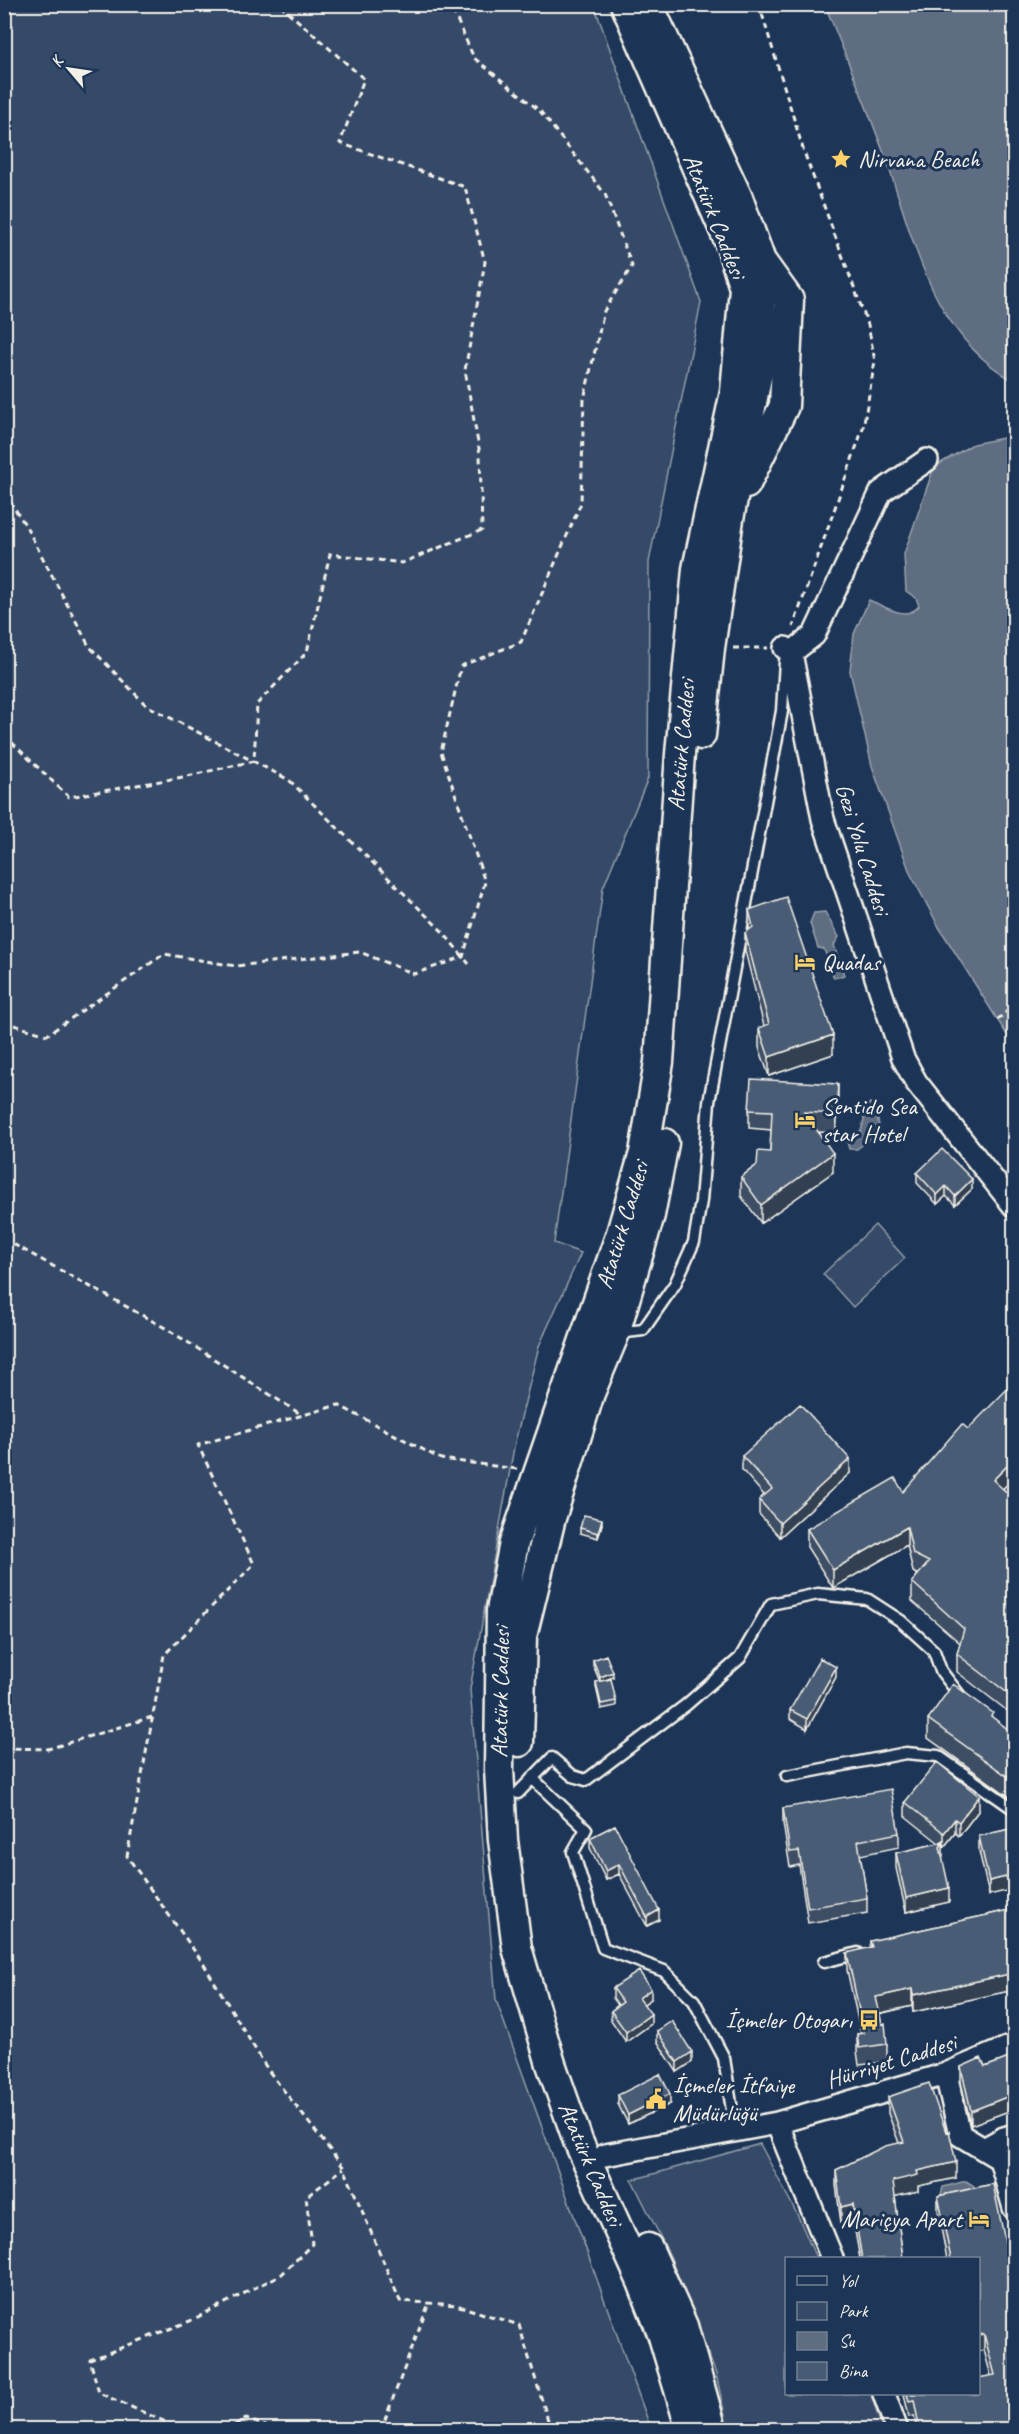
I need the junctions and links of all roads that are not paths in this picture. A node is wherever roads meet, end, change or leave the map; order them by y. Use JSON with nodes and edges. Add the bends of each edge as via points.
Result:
{"nodes":[{"id":1,"x":625,"y":4,"type":"edge"},
{"id":2,"x":648,"y":4,"type":"edge"},
{"id":3,"x":927,"y":460,"type":"dead end"},
{"id":4,"x":788,"y":651,"type":"junction"},
{"id":5,"x":1014,"y":1206,"type":"edge"},
{"id":6,"x":615,"y":1333,"type":"junction"},
{"id":7,"x":970,"y":1704,"type":"edge"},
{"id":8,"x":787,"y":1776,"type":"dead end"},
{"id":9,"x":525,"y":1785,"type":"junction"},
{"id":10,"x":1014,"y":1809,"type":"edge"},
{"id":11,"x":869,"y":1950,"type":"edge"},
{"id":12,"x":824,"y":1962,"type":"dead end"},
{"id":13,"x":1014,"y":2045,"type":"edge"},
{"id":14,"x":946,"y":2074,"type":"junction"},
{"id":15,"x":777,"y":2122,"type":"junction"},
{"id":16,"x":735,"y":2130,"type":"junction"},
{"id":17,"x":1014,"y":2135,"type":"edge"},
{"id":18,"x":984,"y":2149,"type":"junction"},
{"id":19,"x":605,"y":2155,"type":"junction"},
{"id":20,"x":1014,"y":2208,"type":"edge"},
{"id":21,"x":831,"y":2257,"type":"edge"},
{"id":22,"x":884,"y":2395,"type":"edge"},
{"id":23,"x":691,"y":2430,"type":"edge"},
{"id":24,"x":712,"y":2430,"type":"edge"},
{"id":25,"x":897,"y":2430,"type":"edge"}],
"edges":[{"from":1,"to":23,"type":"street","name":"Atatürk Caddesi","via":[[731,246],[744,288],[735,392],[697,569],[659,1062],[644,1153],[621,1233],[514,1542],[501,1611],[500,1769],[502,1840],[517,1948],[578,2141],[642,2282]]},
{"from":2,"to":6,"type":"street","name":"Atatürk Caddesi","via":[[738,198],[761,261],[789,300],[784,406],[729,519],[710,648],[689,862],[676,1054],[663,1147],[650,1215]]},
{"from":3,"to":4,"type":"street","via":[[881,492],[814,635]]},
{"from":4,"to":5,"type":"street","name":"Gezi Yolu Caddesi","via":[[823,819],[903,1058],[916,1082]]},
{"from":4,"to":6,"type":"lane","via":[[782,711],[709,1102],[694,1242],[675,1284],[643,1330]]},
{"from":6,"to":9,"type":"street","name":"Atatürk Caddesi","via":[[590,1393],[551,1518],[522,1636]]},
{"from":7,"to":9,"type":"lane","via":[[941,1671],[934,1651],[901,1621],[867,1599],[818,1594],[771,1604],[740,1658],[686,1705],[586,1780],[573,1776],[552,1758]]},
{"from":8,"to":10,"type":"lane","via":[[906,1753],[938,1756]]},
{"from":9,"to":16,"type":"lane","via":[[586,1829],[573,1852],[603,1948],[663,1971],[694,2001],[724,2058]]},
{"from":9,"to":19,"type":"street","name":"Atatürk Caddesi","via":[[518,1841],[546,1999]]},
{"from":11,"to":12,"type":"lane"},
{"from":13,"to":14,"type":"street","name":"Hürriyet Caddesi"},
{"from":14,"to":15,"type":"street","name":"Hürriyet Caddesi"},
{"from":14,"to":18,"type":"street","via":[[960,2135]]},
{"from":15,"to":16,"type":"street","name":"Hürriyet Caddesi"},
{"from":15,"to":21,"type":"street"},
{"from":16,"to":19,"type":"street","name":"Hürriyet Caddesi"},
{"from":17,"to":18,"type":"street"},
{"from":18,"to":20,"type":"street","via":[[1000,2159]]},
{"from":19,"to":24,"type":"street","name":"Atatürk Caddesi","via":[[683,2326]]},
{"from":22,"to":25,"type":"street"}]}
